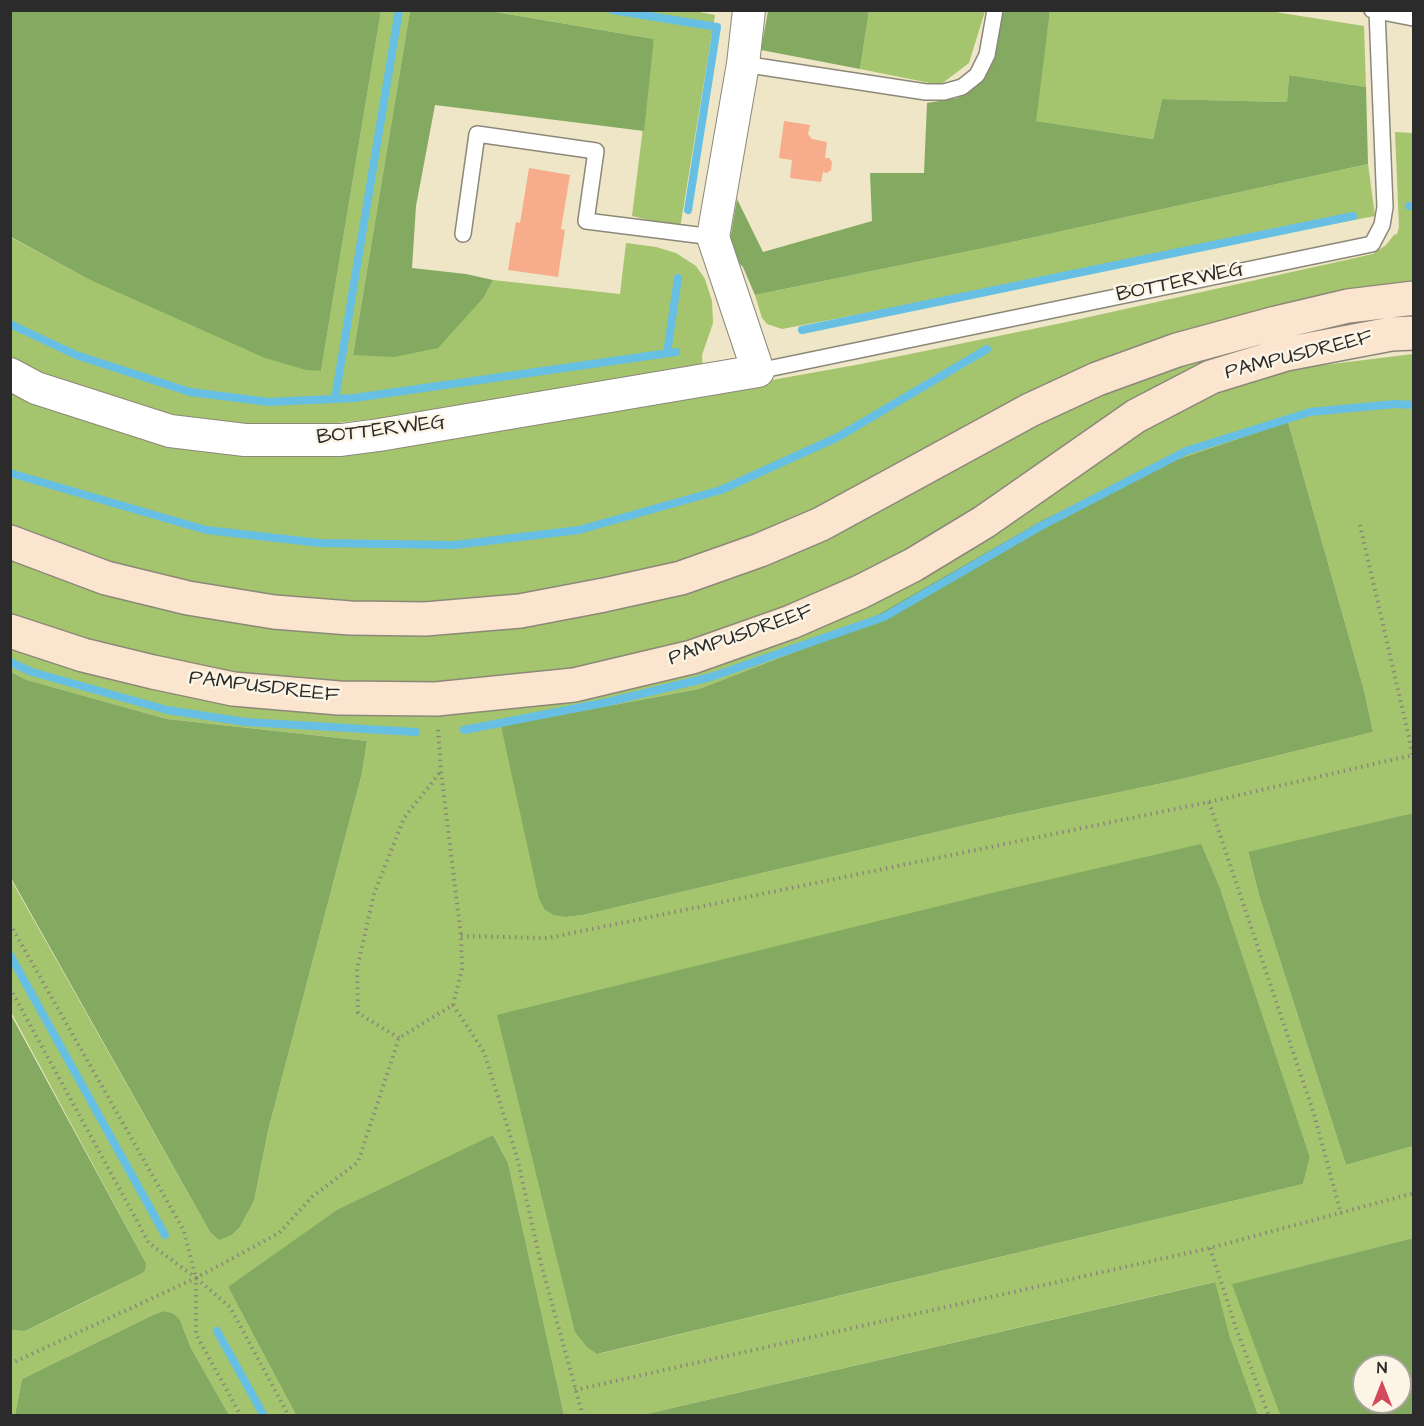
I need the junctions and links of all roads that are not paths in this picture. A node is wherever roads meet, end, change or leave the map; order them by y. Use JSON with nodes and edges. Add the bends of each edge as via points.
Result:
{"nodes":[{"id":1,"x":749,"y":10,"type":"edge"},
{"id":2,"x":995,"y":10,"type":"edge"},
{"id":3,"x":1375,"y":11,"type":"edge"},
{"id":4,"x":1413,"y":15,"type":"edge"},
{"id":5,"x":743,"y":64,"type":"junction"},
{"id":6,"x":463,"y":234,"type":"dead end"},
{"id":7,"x":713,"y":237,"type":"junction"},
{"id":8,"x":1413,"y":298,"type":"edge"},
{"id":9,"x":1413,"y":333,"type":"edge"},
{"id":10,"x":758,"y":370,"type":"junction"},
{"id":11,"x":10,"y":374,"type":"edge"},
{"id":12,"x":10,"y":542,"type":"edge"},
{"id":13,"x":10,"y":630,"type":"edge"}],
"edges":[{"from":1,"to":5,"type":"street"},
{"from":2,"to":5,"type":"lane","via":[[987,55],[977,75],[962,87],[944,92]]},
{"from":3,"to":4,"type":"lane"},
{"from":3,"to":10,"type":"lane","name":"BOTTERWEG","via":[[1385,207],[1382,225],[1372,244]]},
{"from":5,"to":7,"type":"street"},
{"from":6,"to":7,"type":"lane","via":[[477,134],[596,151],[586,221]]},
{"from":7,"to":10,"type":"street"},
{"from":8,"to":12,"type":"main road","name":"PAMPUSDREEF","via":[[1347,306],[1177,350],[1097,379],[1030,410],[821,524],[760,550],[681,578],[520,611],[426,619],[274,612],[188,598],[106,578]]},
{"from":9,"to":13,"type":"main road","name":"PAMPUSDREEF","via":[[1286,354],[1211,377],[1136,416],[984,522],[914,565],[860,592],[791,622],[692,657],[574,685],[436,699],[339,698],[233,689],[83,655]]},
{"from":10,"to":11,"type":"street","name":"BOTTERWEG","via":[[341,440],[245,440],[170,431],[36,388]]}]}
